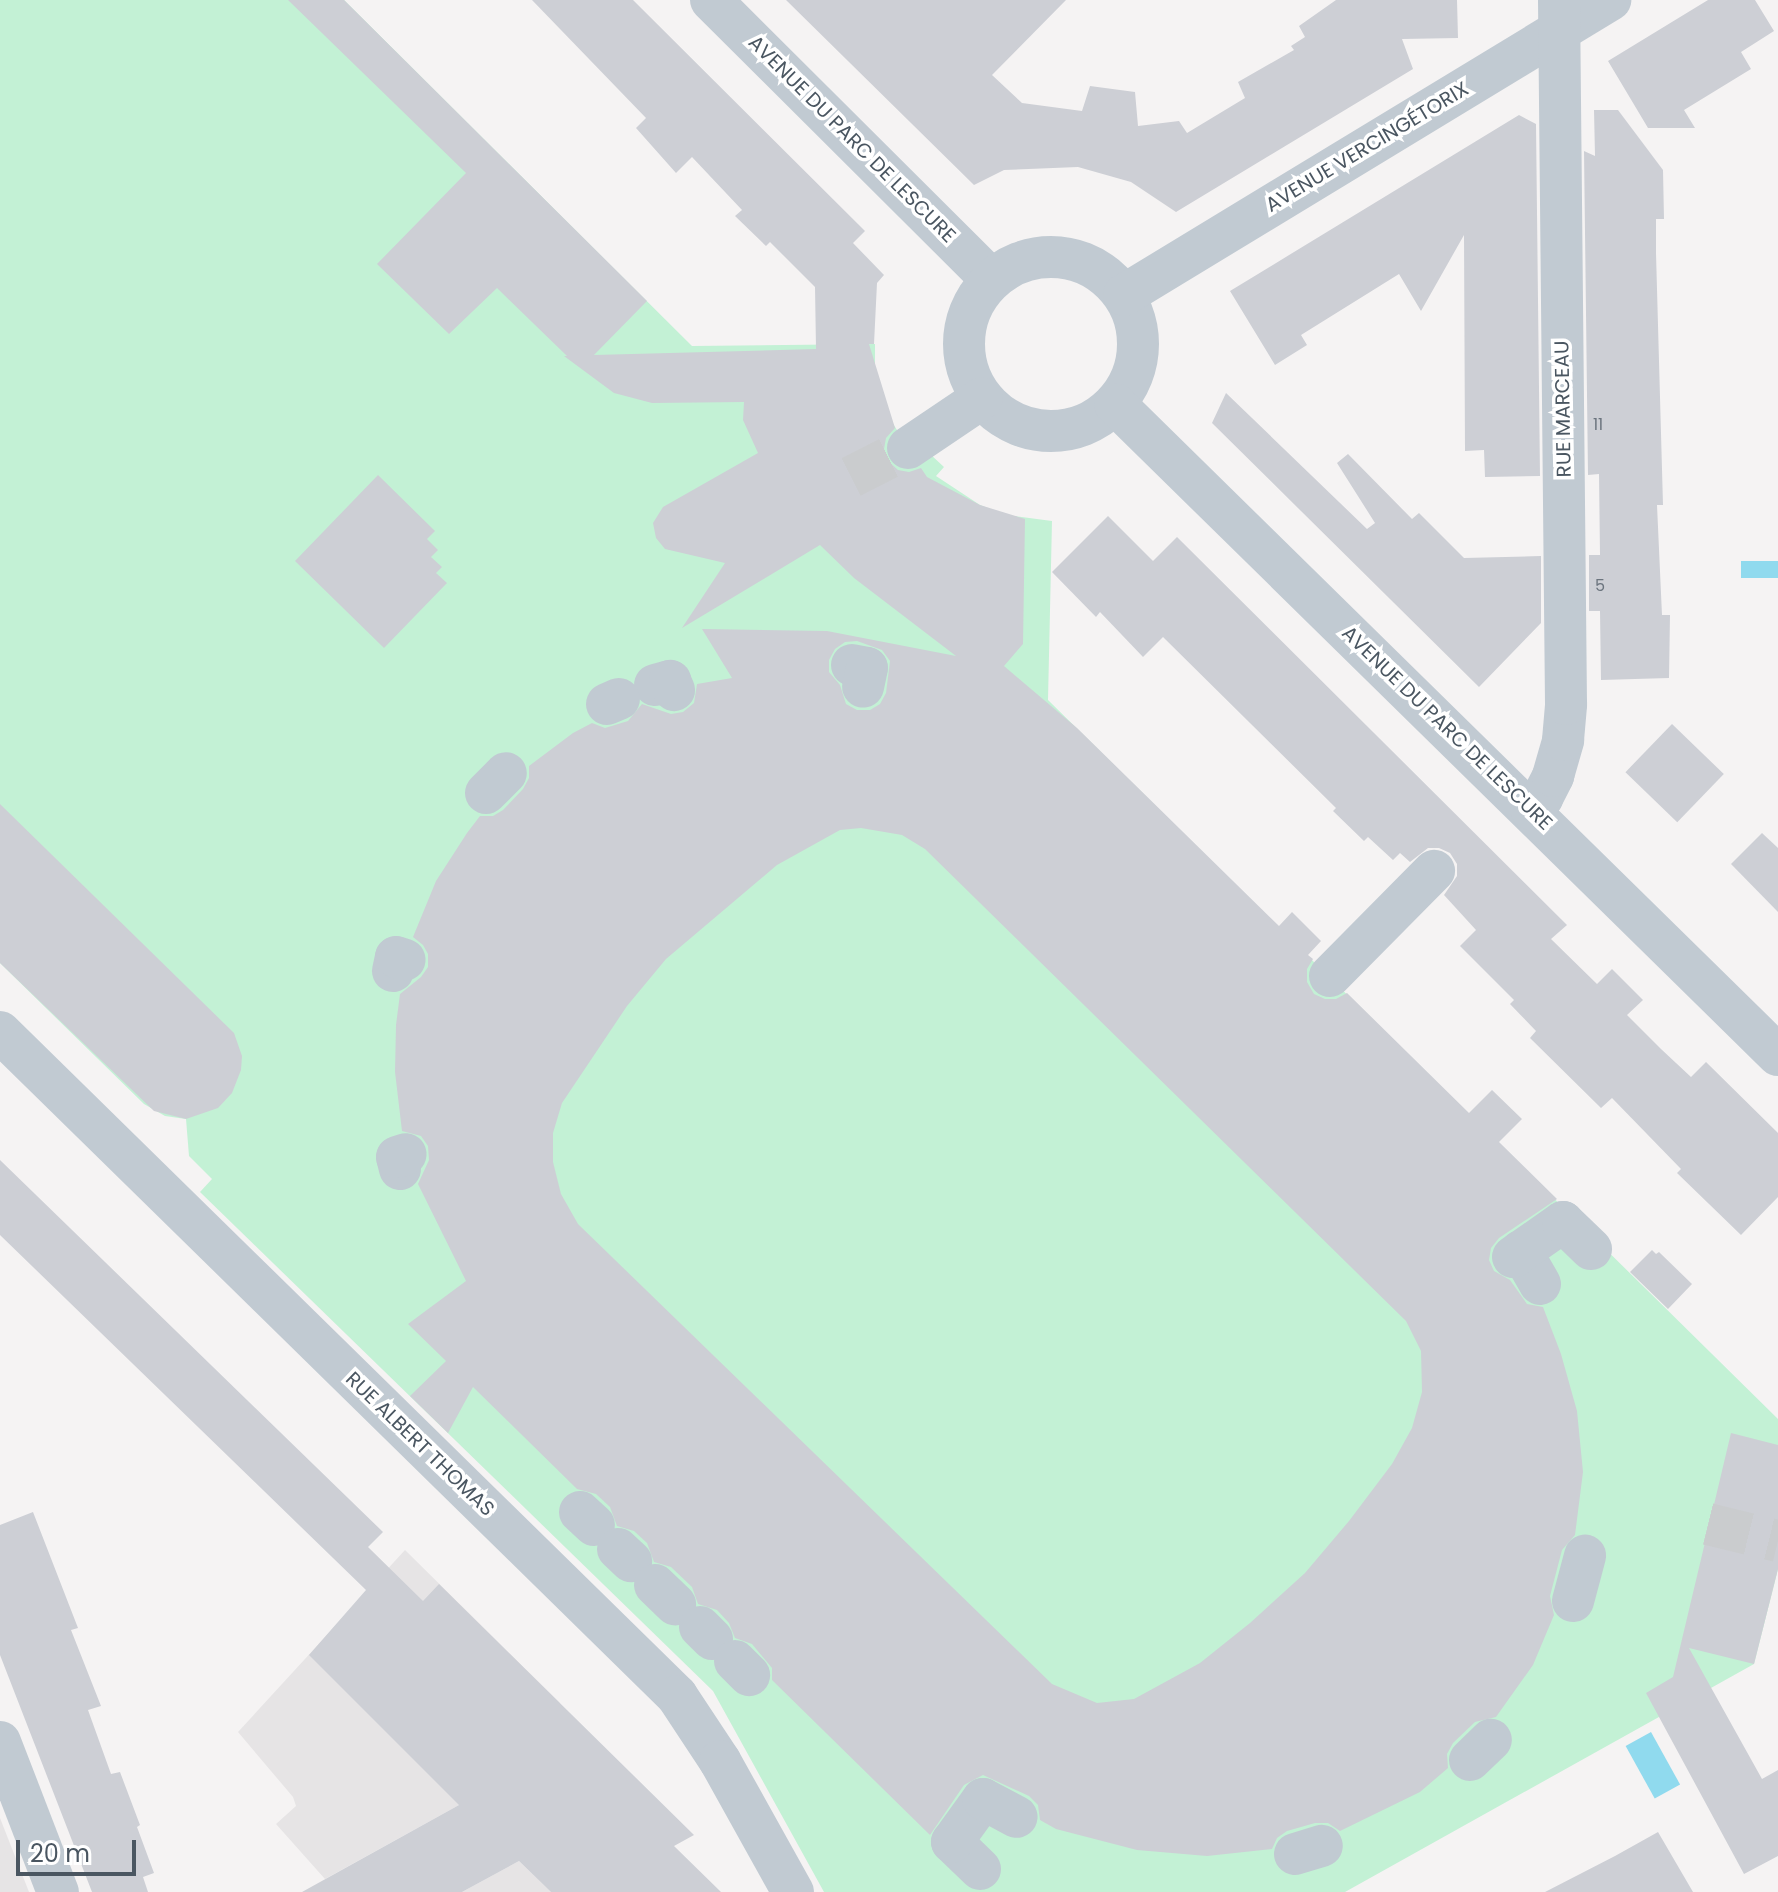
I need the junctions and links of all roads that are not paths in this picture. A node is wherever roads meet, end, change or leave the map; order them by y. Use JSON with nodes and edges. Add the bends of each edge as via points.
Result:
{"nodes":[{"id":1,"x":711,"y":0,"type":"edge"},
{"id":2,"x":1610,"y":0,"type":"edge"},
{"id":3,"x":1560,"y":15,"type":"edge"},
{"id":4,"x":991,"y":279,"type":"junction"},
{"id":5,"x":1124,"y":295,"type":"junction"},
{"id":6,"x":982,"y":398,"type":"junction"},
{"id":7,"x":1115,"y":404,"type":"junction"},
{"id":8,"x":908,"y":448,"type":"tunnel mouth"},
{"id":9,"x":1531,"y":809,"type":"junction"},
{"id":10,"x":1370,"y":936,"type":"dead end"},
{"id":11,"x":1334,"y":972,"type":"dead end"},
{"id":12,"x":0,"y":1033,"type":"edge"},
{"id":13,"x":1778,"y":1055,"type":"edge"},
{"id":14,"x":1591,"y":1249,"type":"dead end"},
{"id":15,"x":1525,"y":1264,"type":"dead end"},
{"id":16,"x":0,"y":1742,"type":"edge"},
{"id":17,"x":996,"y":1802,"type":"dead end"},
{"id":18,"x":980,"y":1869,"type":"dead end"},
{"id":19,"x":58,"y":1892,"type":"edge"},
{"id":20,"x":793,"y":1892,"type":"edge"}],
"edges":[{"from":1,"to":4,"type":"street","name":"AVENUE DU PARC DE LESCURE"},
{"from":2,"to":3,"type":"street","name":"AVENUE VERCINGÉTORIX"},
{"from":3,"to":5,"type":"street","name":"AVENUE VERCINGÉTORIX"},
{"from":3,"to":9,"type":"street","name":"RUE MARCEAU","via":[[1566,704],[1553,776]]},
{"from":4,"to":5,"type":"street","via":[[1017,262],[1046,256],[1076,259],[1103,273]]},
{"from":4,"to":6,"type":"street","via":[[970,312],[963,350]]},
{"from":5,"to":7,"type":"street","via":[[1136,321],[1138,351],[1131,379]]},
{"from":6,"to":7,"type":"street","via":[[1004,418],[1032,430],[1062,431],[1091,422]]},
{"from":6,"to":8,"type":"street"},
{"from":7,"to":9,"type":"street","name":"AVENUE DU PARC DE LESCURE"},
{"from":9,"to":13,"type":"street","name":"AVENUE DU PARC DE LESCURE"},
{"from":10,"to":11,"type":"street","via":[[1434,871]]},
{"from":12,"to":20,"type":"street","name":"RUE ALBERT THOMAS","via":[[677,1696]]},
{"from":14,"to":15,"type":"street","via":[[1563,1222]]},
{"from":16,"to":19,"type":"street"},
{"from":17,"to":18,"type":"street","via":[[952,1842]]}]}
